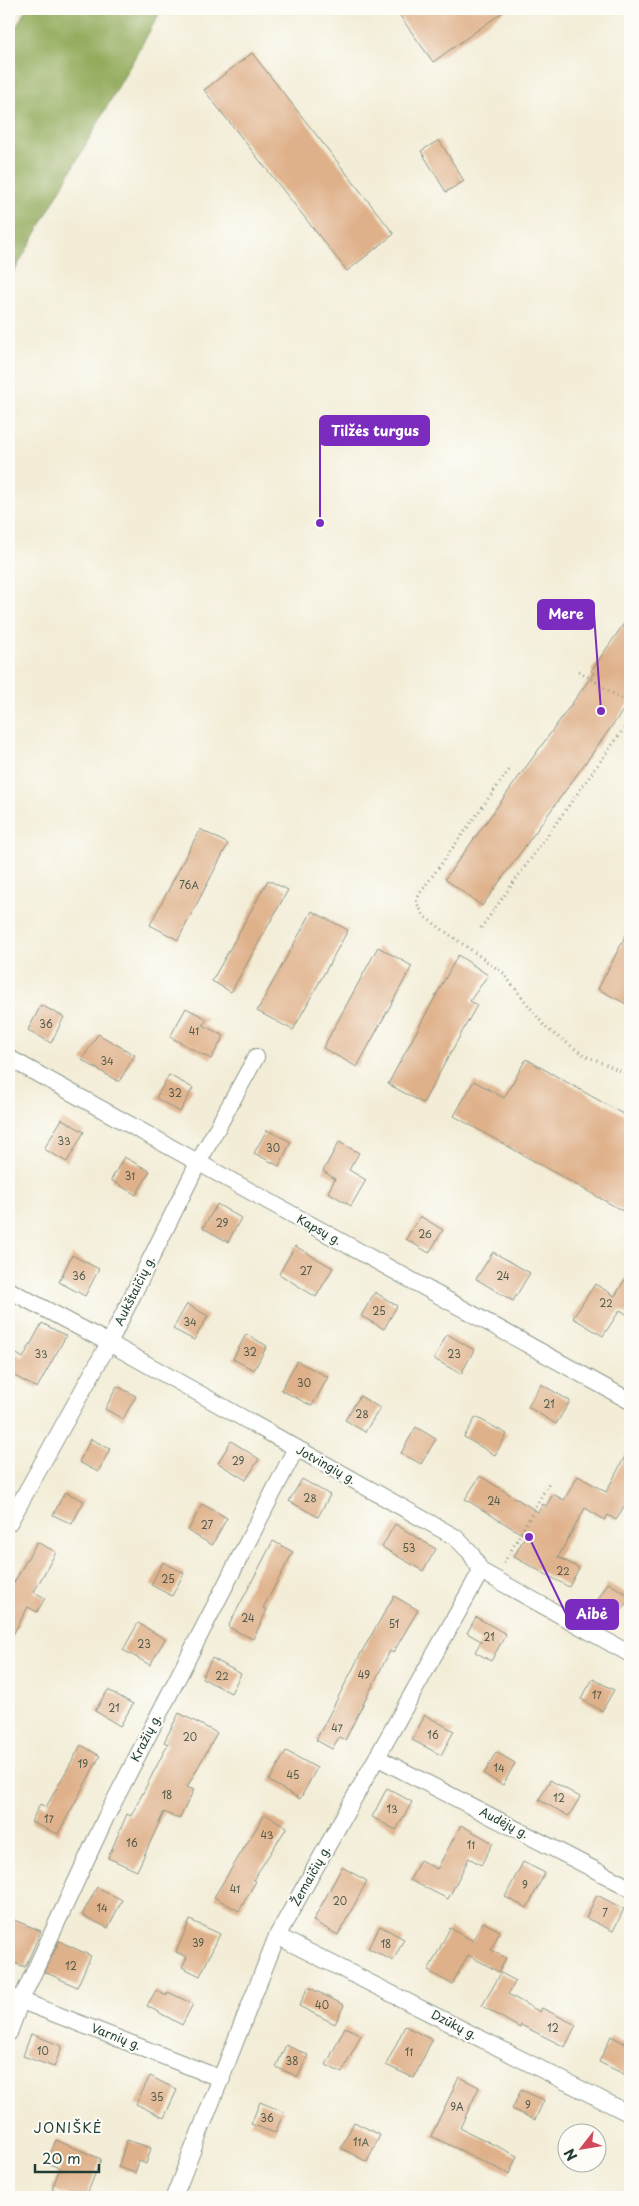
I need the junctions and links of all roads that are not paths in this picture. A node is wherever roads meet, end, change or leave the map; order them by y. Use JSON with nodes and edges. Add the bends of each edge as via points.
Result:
{"nodes":[{"id":1,"x":256,"y":1056,"type":"dead end"},
{"id":2,"x":9,"y":1058,"type":"edge"},
{"id":3,"x":198,"y":1163,"type":"junction"},
{"id":4,"x":9,"y":1290,"type":"edge"},
{"id":5,"x":109,"y":1343,"type":"junction"},
{"id":6,"x":630,"y":1401,"type":"edge"},
{"id":7,"x":296,"y":1448,"type":"junction"},
{"id":8,"x":9,"y":1523,"type":"edge"},
{"id":9,"x":488,"y":1575,"type":"junction"},
{"id":10,"x":630,"y":1654,"type":"edge"},
{"id":11,"x":378,"y":1758,"type":"junction"},
{"id":12,"x":630,"y":1888,"type":"edge"},
{"id":13,"x":278,"y":1936,"type":"junction"},
{"id":14,"x":15,"y":1998,"type":"edge"},
{"id":15,"x":9,"y":2033,"type":"edge"},
{"id":16,"x":222,"y":2079,"type":"junction"},
{"id":17,"x":630,"y":2114,"type":"edge"},
{"id":18,"x":174,"y":2197,"type":"edge"}],
"edges":[{"from":1,"to":3,"type":"street","name":"Aukštaičių g."},
{"from":2,"to":3,"type":"street","name":"Kapsų g."},
{"from":3,"to":5,"type":"street","name":"Aukštaičių g."},
{"from":3,"to":6,"type":"street","name":"Kapsų g."},
{"from":4,"to":5,"type":"street","name":"Jotvingių g."},
{"from":5,"to":7,"type":"street","name":"Jotvingių g."},
{"from":5,"to":8,"type":"street","name":"Aukštaičių g."},
{"from":7,"to":9,"type":"street","name":"Jotvingių g.","via":[[455,1537]]},
{"from":7,"to":14,"type":"street","name":"Kražių g."},
{"from":9,"to":10,"type":"street","name":"Jotvingių g."},
{"from":9,"to":11,"type":"street","name":"Žemaičių g."},
{"from":11,"to":12,"type":"street","name":"Audėjų g."},
{"from":11,"to":13,"type":"street","name":"Žemaičių g."},
{"from":13,"to":16,"type":"street","name":"Žemaičių g."},
{"from":13,"to":17,"type":"street","name":"Dzūkų g."},
{"from":14,"to":15,"type":"street","name":"Kražių g."},
{"from":14,"to":16,"type":"street","name":"Varnių g."},
{"from":16,"to":18,"type":"street","name":"Žemaičių g."}]}
